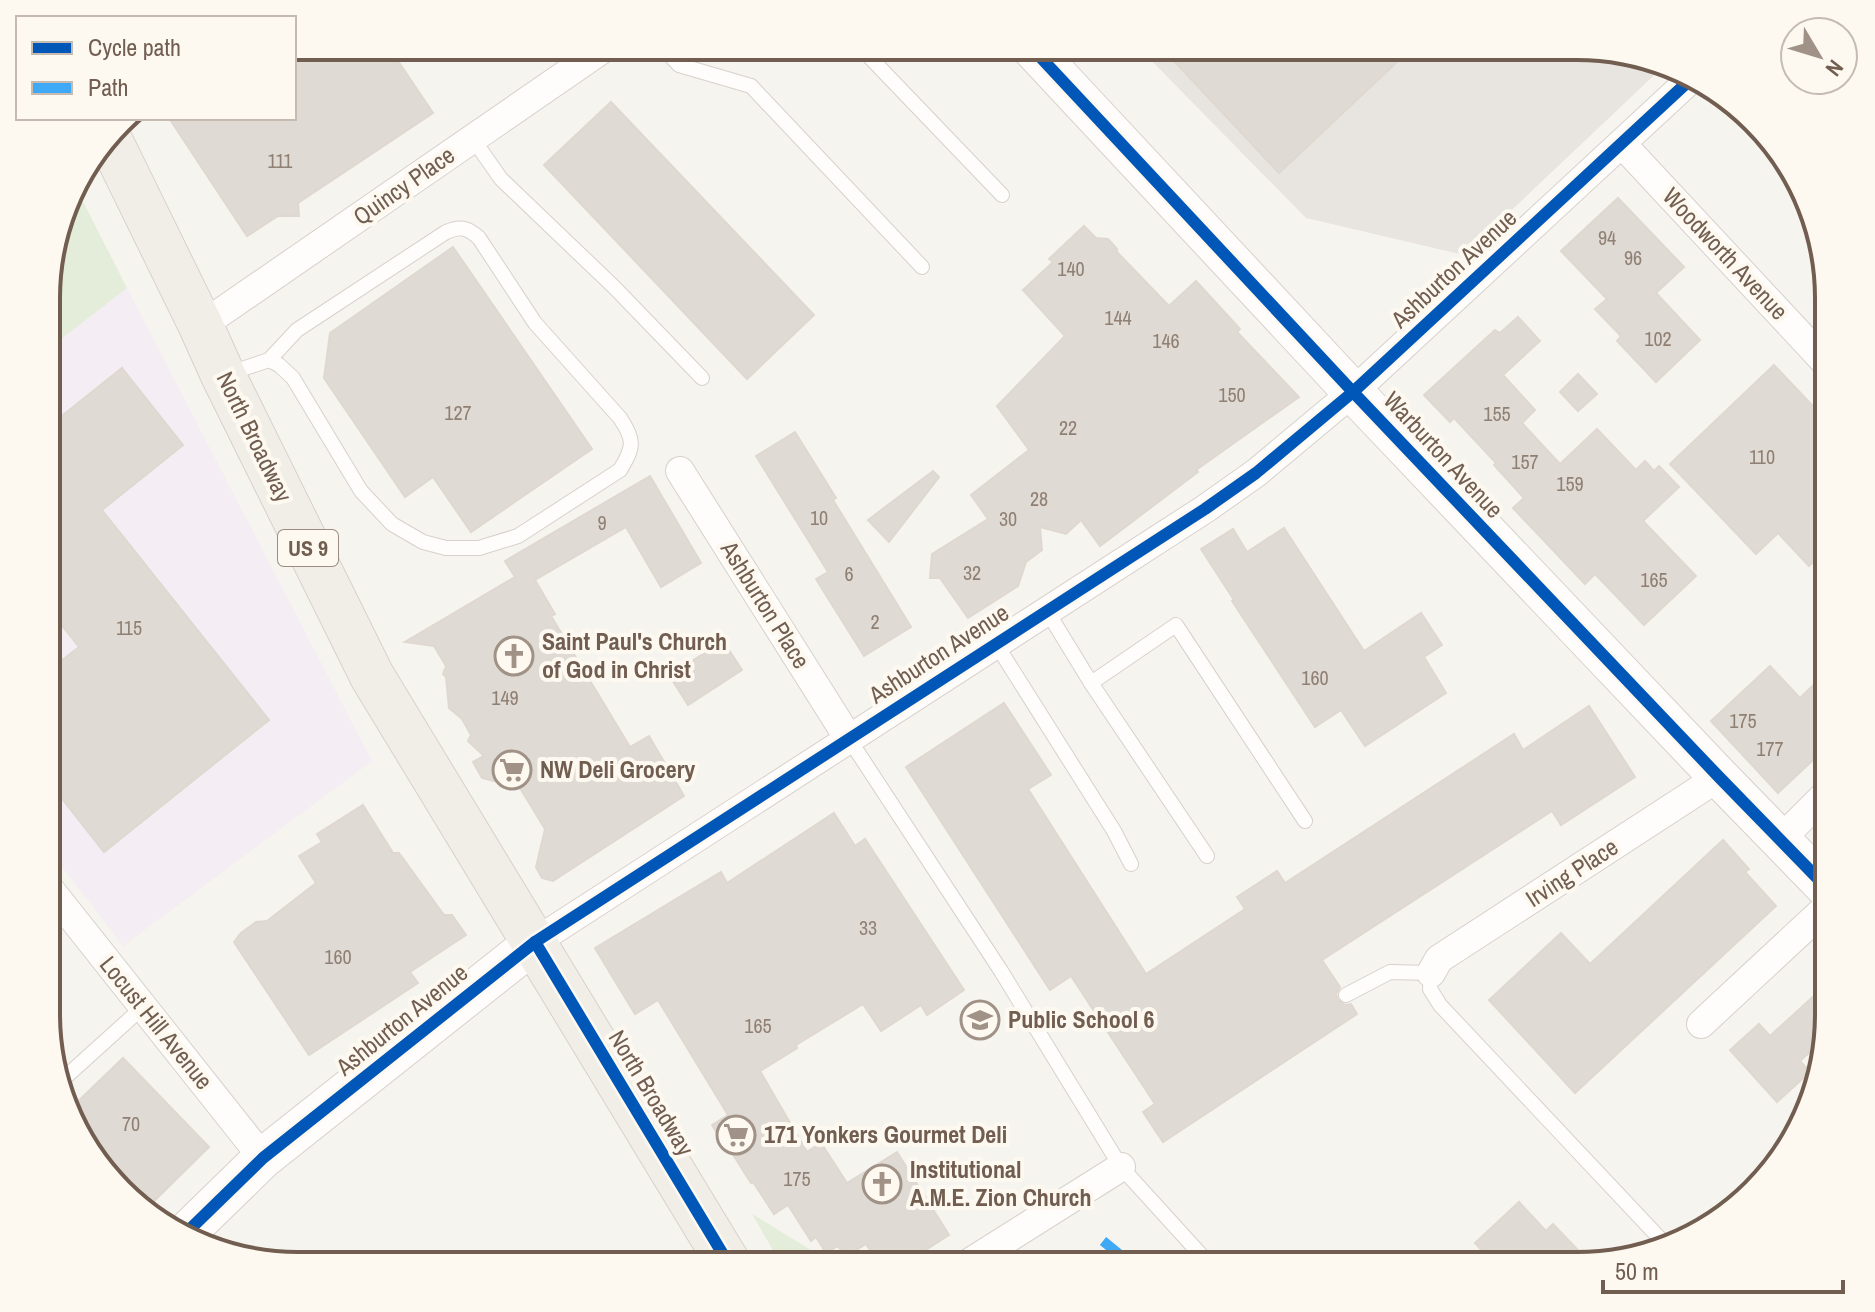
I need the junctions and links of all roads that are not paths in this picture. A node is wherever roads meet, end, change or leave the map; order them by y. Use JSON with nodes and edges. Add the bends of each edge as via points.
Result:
{"nodes":[{"id":1,"x":585,"y":61,"type":"edge"},
{"id":2,"x":675,"y":61,"type":"edge"},
{"id":3,"x":873,"y":61,"type":"edge"},
{"id":4,"x":1044,"y":61,"type":"edge"},
{"id":5,"x":1684,"y":86,"type":"edge"},
{"id":6,"x":473,"y":139,"type":"junction"},
{"id":7,"x":1622,"y":144,"type":"junction"},
{"id":8,"x":114,"y":148,"type":"edge"},
{"id":9,"x":1002,"y":195,"type":"dead end"},
{"id":10,"x":922,"y":267,"type":"dead end"},
{"id":11,"x":201,"y":326,"type":"junction"},
{"id":12,"x":1814,"y":350,"type":"edge"},
{"id":13,"x":269,"y":360,"type":"junction"},
{"id":14,"x":223,"y":375,"type":"junction"},
{"id":15,"x":702,"y":378,"type":"dead end"},
{"id":16,"x":1353,"y":392,"type":"junction"},
{"id":17,"x":680,"y":471,"type":"dead end"},
{"id":18,"x":1047,"y":611,"type":"junction"},
{"id":19,"x":996,"y":644,"type":"junction"},
{"id":20,"x":1091,"y":683,"type":"junction"},
{"id":21,"x":849,"y":739,"type":"junction"},
{"id":22,"x":1719,"y":777,"type":"junction"},
{"id":23,"x":1814,"y":806,"type":"edge"},
{"id":24,"x":1305,"y":821,"type":"dead end"},
{"id":25,"x":1781,"y":839,"type":"junction"},
{"id":26,"x":1207,"y":856,"type":"dead end"},
{"id":27,"x":1131,"y":864,"type":"dead end"},
{"id":28,"x":1814,"y":874,"type":"edge"},
{"id":29,"x":61,"y":903,"type":"edge"},
{"id":30,"x":1814,"y":919,"type":"edge"},
{"id":31,"x":535,"y":942,"type":"junction"},
{"id":32,"x":1431,"y":973,"type":"junction"},
{"id":33,"x":1346,"y":995,"type":"dead end"},
{"id":34,"x":143,"y":1007,"type":"junction"},
{"id":35,"x":1701,"y":1024,"type":"dead end"},
{"id":36,"x":68,"y":1075,"type":"edge"},
{"id":37,"x":263,"y":1158,"type":"junction"},
{"id":38,"x":1121,"y":1167,"type":"junction"},
{"id":39,"x":192,"y":1227,"type":"edge"},
{"id":40,"x":1659,"y":1237,"type":"edge"},
{"id":41,"x":721,"y":1251,"type":"edge"},
{"id":42,"x":987,"y":1252,"type":"edge"},
{"id":43,"x":1198,"y":1252,"type":"edge"}],
"edges":[{"from":1,"to":6,"type":"street","name":"Quincy Place"},
{"from":2,"to":10,"type":"lane","via":[[751,86]]},
{"from":3,"to":9,"type":"lane"},
{"from":4,"to":16,"type":"street","name":"Warburton Avenue"},
{"from":5,"to":7,"type":"street","name":"Ashburton Avenue"},
{"from":6,"to":11,"type":"street","name":"Quincy Place"},
{"from":6,"to":15,"type":"lane","via":[[501,179]]},
{"from":7,"to":12,"type":"street","name":"Woodworth Avenue"},
{"from":7,"to":16,"type":"street","name":"Ashburton Avenue"},
{"from":8,"to":11,"type":"main road","name":"North Broadway","number":"US 9"},
{"from":11,"to":14,"type":"main road","name":"North Broadway","number":"US 9"},
{"from":13,"to":13,"type":"lane","via":[[293,378],[361,491],[392,524],[446,548],[479,548],[518,536],[620,470],[631,452],[631,434],[620,418],[535,323],[470,229],[446,232],[297,330]]},
{"from":13,"to":14,"type":"lane"},
{"from":14,"to":31,"type":"main road","name":"North Broadway","number":"US 9","via":[[372,676]]},
{"from":16,"to":18,"type":"street","name":"Ashburton Avenue","via":[[1256,473]]},
{"from":16,"to":22,"type":"street","name":"Warburton Avenue"},
{"from":17,"to":21,"type":"street","name":"Ashburton Place"},
{"from":18,"to":19,"type":"street","name":"Ashburton Avenue"},
{"from":18,"to":20,"type":"lane"},
{"from":19,"to":21,"type":"street","name":"Ashburton Avenue"},
{"from":19,"to":27,"type":"lane"},
{"from":20,"to":24,"type":"lane","via":[[1176,625]]},
{"from":20,"to":26,"type":"lane"},
{"from":21,"to":31,"type":"street","name":"Ashburton Avenue"},
{"from":21,"to":38,"type":"lane"},
{"from":22,"to":25,"type":"street","name":"Warburton Avenue"},
{"from":22,"to":32,"type":"street","name":"Irving Place","via":[[1439,959]]},
{"from":23,"to":25,"type":"street"},
{"from":25,"to":28,"type":"street","name":"Warburton Avenue"},
{"from":29,"to":34,"type":"street","name":"Locust Hill Avenue"},
{"from":30,"to":35,"type":"street"},
{"from":31,"to":37,"type":"street","name":"Ashburton Avenue"},
{"from":31,"to":41,"type":"main road","name":"North Broadway","number":"US 9"},
{"from":32,"to":33,"type":"lane","via":[[1390,972]]},
{"from":32,"to":40,"type":"lane","via":[[1430,989],[1440,1005]]},
{"from":34,"to":36,"type":"lane"},
{"from":34,"to":37,"type":"street","name":"Locust Hill Avenue"},
{"from":37,"to":39,"type":"street","name":"Ashburton Avenue"},
{"from":38,"to":42,"type":"street"},
{"from":38,"to":43,"type":"lane"}]}
